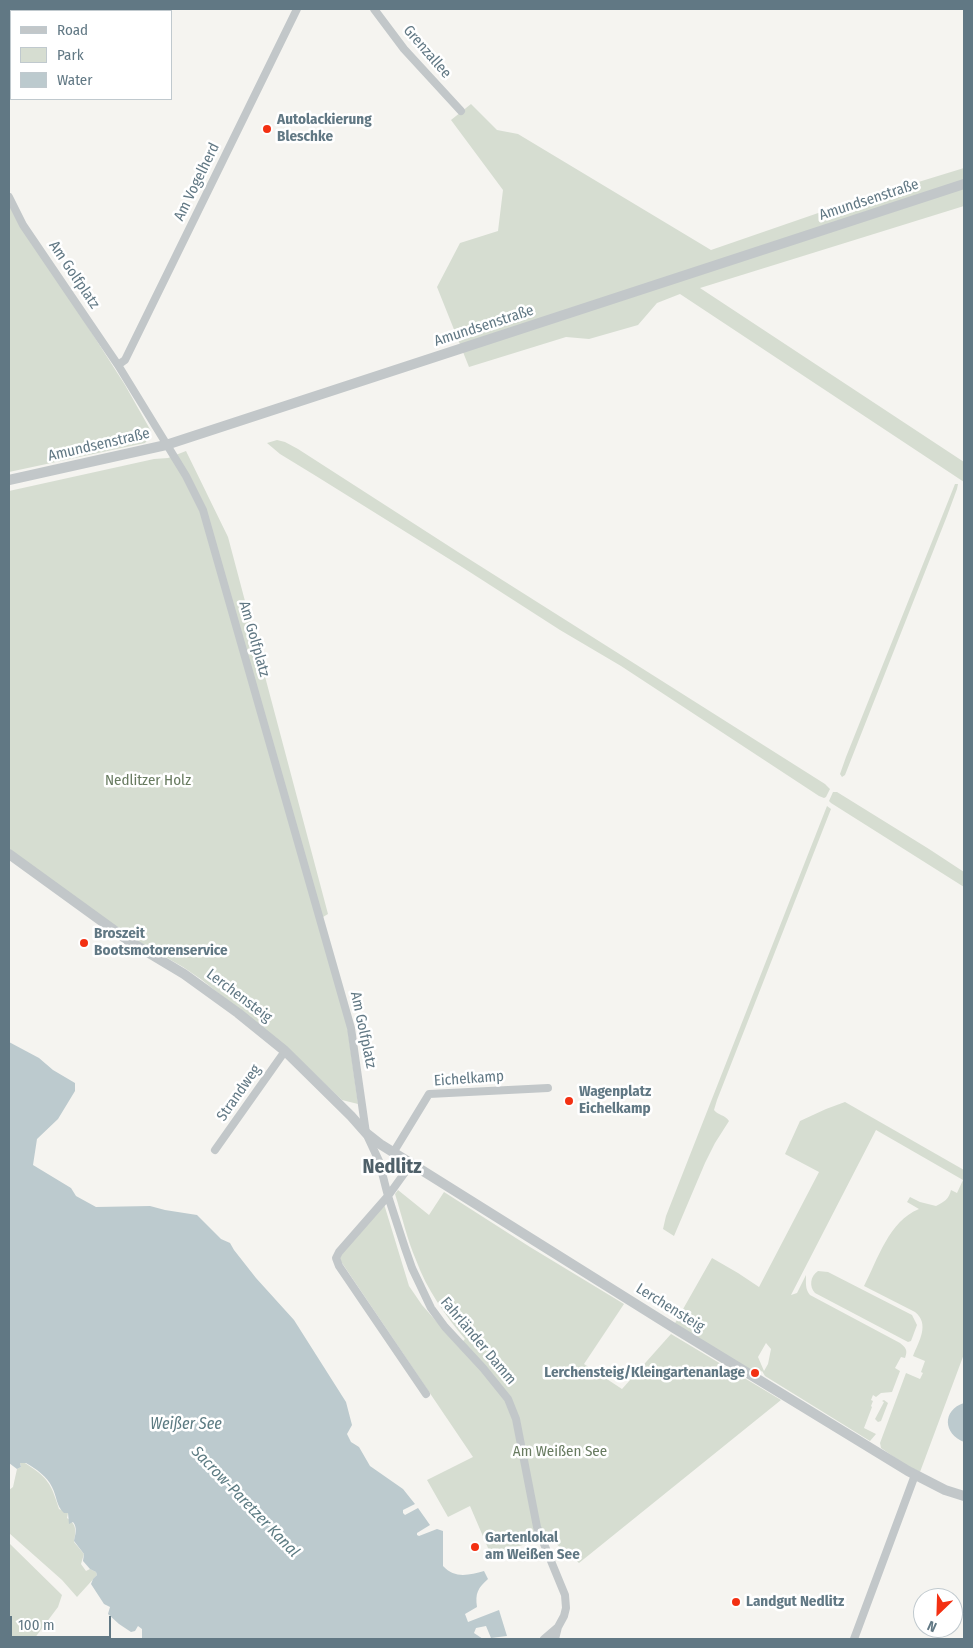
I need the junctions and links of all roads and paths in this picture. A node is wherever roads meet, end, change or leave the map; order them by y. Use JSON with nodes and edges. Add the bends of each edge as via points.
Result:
{"nodes":[{"id":1,"x":297,"y":9,"type":"edge"},
{"id":2,"x":374,"y":9,"type":"edge"},
{"id":3,"x":461,"y":112,"type":"dead end"},
{"id":4,"x":964,"y":184,"type":"edge"},
{"id":5,"x":9,"y":197,"type":"edge"},
{"id":6,"x":118,"y":366,"type":"junction"},
{"id":7,"x":166,"y":445,"type":"junction"},
{"id":8,"x":9,"y":480,"type":"edge"},
{"id":9,"x":9,"y":854,"type":"edge"},
{"id":10,"x":285,"y":1051,"type":"junction"},
{"id":11,"x":548,"y":1088,"type":"dead end"},
{"id":12,"x":366,"y":1133,"type":"junction"},
{"id":13,"x":215,"y":1150,"type":"dead end"},
{"id":14,"x":394,"y":1153,"type":"junction"},
{"id":15,"x":411,"y":1164,"type":"junction"},
{"id":16,"x":388,"y":1196,"type":"junction"},
{"id":17,"x":426,"y":1394,"type":"dead end"},
{"id":18,"x":915,"y":1475,"type":"junction"},
{"id":19,"x":964,"y":1496,"type":"edge"},
{"id":20,"x":558,"y":1627,"type":"junction"},
{"id":21,"x":544,"y":1639,"type":"edge"},
{"id":22,"x":555,"y":1639,"type":"edge"},
{"id":23,"x":854,"y":1639,"type":"edge"}],
"edges":[{"from":1,"to":6,"type":"street","name":"Am Vogelherd","via":[[125,360]]},
{"from":2,"to":3,"type":"street","name":"Grenzallee","via":[[404,49]]},
{"from":4,"to":7,"type":"street","name":"Amundsenstraße"},
{"from":5,"to":6,"type":"street","name":"Am Golfplatz","via":[[23,225]]},
{"from":6,"to":7,"type":"street","name":"Am Golfplatz"},
{"from":7,"to":8,"type":"street","name":"Amundsenstraße"},
{"from":7,"to":12,"type":"street","name":"Am Golfplatz","via":[[186,476],[206,519],[352,1028]]},
{"from":9,"to":10,"type":"street","name":"Lerchensteig","via":[[129,941],[184,974]]},
{"from":10,"to":12,"type":"street","name":"Lerchensteig"},
{"from":10,"to":13,"type":"street","name":"Strandweg"},
{"from":11,"to":14,"type":"street","name":"Eichelkamp","via":[[429,1094]]},
{"from":12,"to":14,"type":"street","name":"Lerchensteig"},
{"from":12,"to":16,"type":"street","name":"Fahrländer Damm","via":[[379,1162]]},
{"from":14,"to":15,"type":"street","name":"Lerchensteig"},
{"from":15,"to":16,"type":"street"},
{"from":15,"to":18,"type":"street","name":"Lerchensteig"},
{"from":16,"to":17,"type":"street","via":[[336,1258]]},
{"from":16,"to":20,"type":"street","name":"Fahrländer Damm","via":[[412,1268],[432,1308],[512,1406],[537,1526],[565,1595],[566,1608]]},
{"from":18,"to":19,"type":"street","name":"Lerchensteig"},
{"from":18,"to":23,"type":"street"},
{"from":20,"to":21,"type":"street"},
{"from":20,"to":22,"type":"street","name":"Fahrländer Damm"}]}
